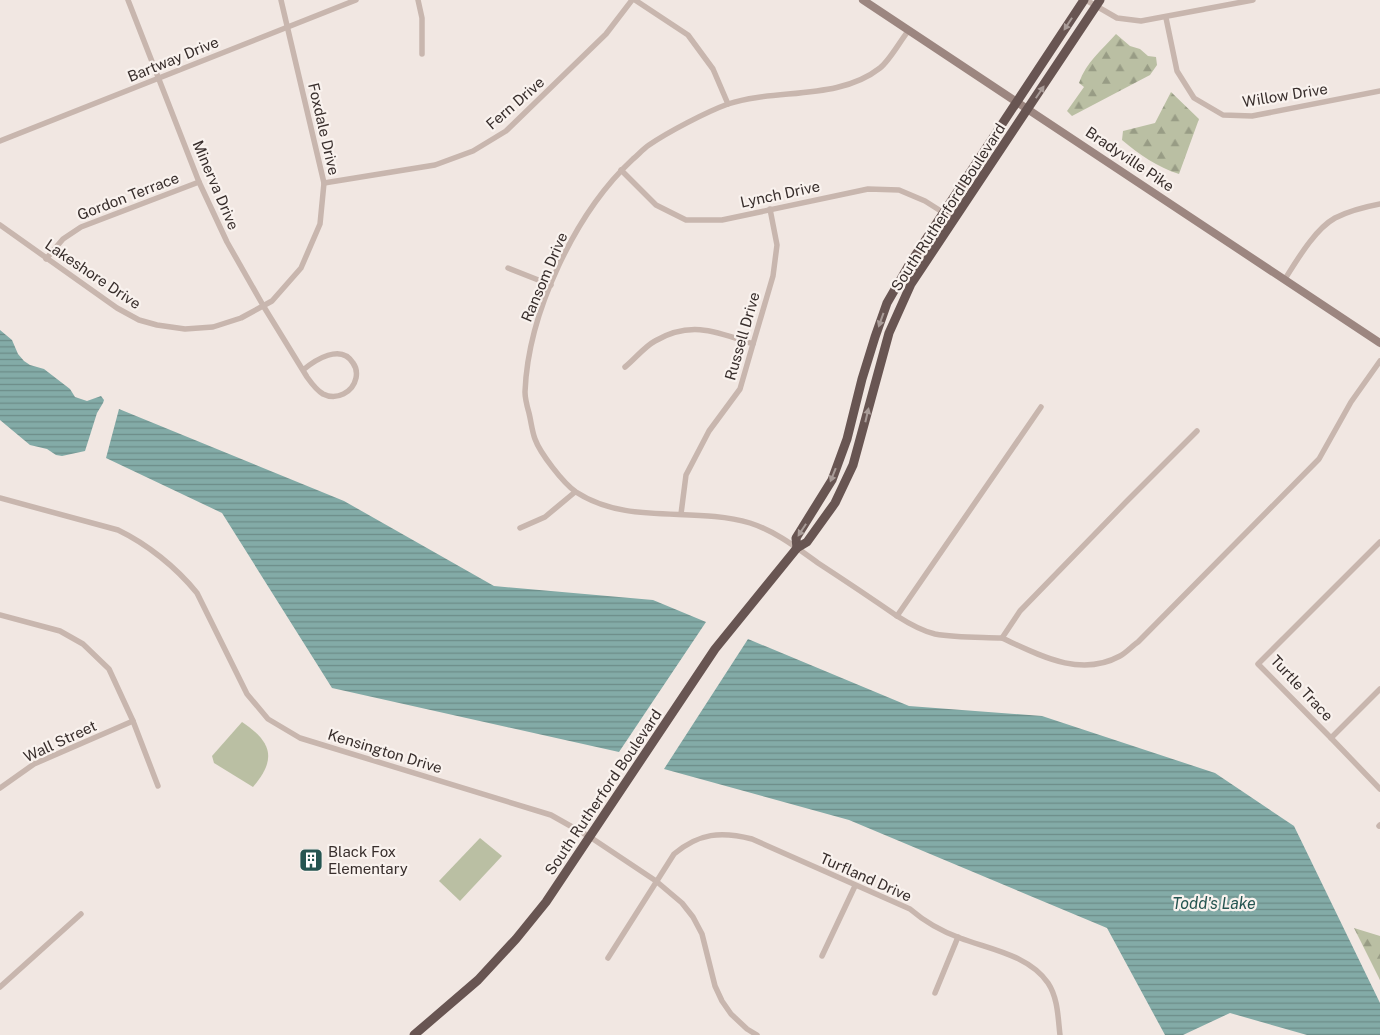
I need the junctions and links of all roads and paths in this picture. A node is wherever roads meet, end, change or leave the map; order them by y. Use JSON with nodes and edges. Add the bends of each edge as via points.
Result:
{"nodes":[{"id":1,"x":128,"y":0,"type":"edge"},
{"id":2,"x":282,"y":0,"type":"edge"},
{"id":3,"x":356,"y":0,"type":"edge"},
{"id":4,"x":418,"y":0,"type":"edge"},
{"id":5,"x":634,"y":0,"type":"edge"},
{"id":6,"x":863,"y":0,"type":"edge"},
{"id":7,"x":1085,"y":0,"type":"edge"},
{"id":8,"x":1253,"y":0,"type":"edge"},
{"id":9,"x":1098,"y":3,"type":"edge"},
{"id":10,"x":1166,"y":18,"type":"junction"},
{"id":11,"x":288,"y":27,"type":"junction"},
{"id":12,"x":909,"y":30,"type":"junction"},
{"id":13,"x":422,"y":54,"type":"dead end"},
{"id":14,"x":158,"y":78,"type":"junction"},
{"id":15,"x":1380,"y":91,"type":"edge"},
{"id":16,"x":1018,"y":101,"type":"junction"},
{"id":17,"x":728,"y":104,"type":"junction"},
{"id":18,"x":1028,"y":108,"type":"junction"},
{"id":19,"x":0,"y":142,"type":"edge"},
{"id":20,"x":621,"y":170,"type":"junction"},
{"id":21,"x":199,"y":182,"type":"junction"},
{"id":22,"x":324,"y":183,"type":"junction"},
{"id":23,"x":1380,"y":204,"type":"edge"},
{"id":24,"x":770,"y":209,"type":"junction"},
{"id":25,"x":943,"y":212,"type":"junction"},
{"id":26,"x":955,"y":220,"type":"junction"},
{"id":27,"x":0,"y":225,"type":"edge"},
{"id":28,"x":46,"y":258,"type":"junction"},
{"id":29,"x":508,"y":268,"type":"dead end"},
{"id":30,"x":1285,"y":279,"type":"junction"},
{"id":31,"x":551,"y":285,"type":"junction"},
{"id":32,"x":264,"y":306,"type":"junction"},
{"id":33,"x":1380,"y":343,"type":"edge"},
{"id":34,"x":753,"y":344,"type":"junction"},
{"id":35,"x":1380,"y":361,"type":"edge"},
{"id":36,"x":625,"y":367,"type":"dead end"},
{"id":37,"x":303,"y":370,"type":"junction"},
{"id":38,"x":1041,"y":407,"type":"dead end"},
{"id":39,"x":1197,"y":431,"type":"dead end"},
{"id":40,"x":575,"y":492,"type":"junction"},
{"id":41,"x":0,"y":498,"type":"edge"},
{"id":42,"x":681,"y":514,"type":"junction"},
{"id":43,"x":520,"y":528,"type":"dead end"},
{"id":44,"x":1380,"y":542,"type":"edge"},
{"id":45,"x":797,"y":548,"type":"junction"},
{"id":46,"x":0,"y":615,"type":"edge"},
{"id":47,"x":897,"y":616,"type":"junction"},
{"id":48,"x":1002,"y":638,"type":"junction"},
{"id":49,"x":1380,"y":689,"type":"edge"},
{"id":50,"x":133,"y":721,"type":"junction"},
{"id":51,"x":1331,"y":738,"type":"junction"},
{"id":52,"x":158,"y":786,"type":"dead end"},
{"id":53,"x":0,"y":788,"type":"edge"},
{"id":54,"x":1380,"y":789,"type":"edge"},
{"id":55,"x":590,"y":838,"type":"junction"},
{"id":56,"x":656,"y":880,"type":"junction"},
{"id":57,"x":855,"y":886,"type":"junction"},
{"id":58,"x":81,"y":914,"type":"dead end"},
{"id":59,"x":958,"y":937,"type":"junction"},
{"id":60,"x":822,"y":956,"type":"dead end"},
{"id":61,"x":608,"y":958,"type":"dead end"},
{"id":62,"x":0,"y":987,"type":"edge"},
{"id":63,"x":935,"y":993,"type":"dead end"},
{"id":64,"x":414,"y":1035,"type":"edge"},
{"id":65,"x":757,"y":1035,"type":"edge"},
{"id":66,"x":1060,"y":1035,"type":"edge"}],
"edges":[{"from":1,"to":14,"type":"street","name":"Minerva Drive"},
{"from":2,"to":11,"type":"street","name":"Foxdale Drive"},
{"from":3,"to":11,"type":"street","name":"Bartway Drive"},
{"from":4,"to":13,"type":"street","via":[[422,18]]},
{"from":5,"to":17,"type":"street","via":[[688,36],[713,69]]},
{"from":5,"to":22,"type":"street","name":"Fern Drive","via":[[606,34],[506,131],[473,151],[435,165]]},
{"from":6,"to":12,"type":"main road","name":"Bradyville Pike"},
{"from":7,"to":9,"type":"street"},
{"from":7,"to":16,"type":"highway","name":"South Rutherford Boulevard","one_way":true},
{"from":8,"to":10,"type":"street"},
{"from":9,"to":10,"type":"street","via":[[1117,18],[1141,21]]},
{"from":18,"to":9,"type":"highway","name":"South Rutherford Boulevard","one_way":true},
{"from":10,"to":15,"type":"street","name":"Willow Drive","via":[[1177,71],[1194,98],[1222,114],[1252,116]]},
{"from":11,"to":14,"type":"street","name":"Bartway Drive"},
{"from":11,"to":22,"type":"street","name":"Foxdale Drive"},
{"from":12,"to":16,"type":"main road","name":"Bradyville Pike"},
{"from":12,"to":17,"type":"street","name":"Ransom Drive","via":[[880,67],[851,84]]},
{"from":14,"to":19,"type":"street","name":"Bartway Drive"},
{"from":14,"to":21,"type":"street","name":"Minerva Drive"},
{"from":16,"to":18,"type":"main road","name":"Bradyville Pike"},
{"from":16,"to":25,"type":"highway","name":"South Rutherford Boulevard"},
{"from":17,"to":20,"type":"street","name":"Ransom Drive","via":[[648,146]]},
{"from":18,"to":26,"type":"highway","name":"South Rutherford Boulevard"},
{"from":18,"to":30,"type":"main road","name":"Bradyville Pike"},
{"from":20,"to":24,"type":"street","name":"Lynch Drive","via":[[656,205],[686,220],[722,220]]},
{"from":20,"to":31,"type":"street","name":"Ransom Drive","via":[[592,205]]},
{"from":21,"to":28,"type":"street","name":"Gordon Terrace","via":[[81,227],[63,239]]},
{"from":21,"to":32,"type":"street","name":"Minerva Drive","via":[[227,242]]},
{"from":22,"to":32,"type":"street","name":"Foxdale Drive","via":[[320,224],[301,268]]},
{"from":23,"to":30,"type":"street","via":[[1333,219],[1311,240]]},
{"from":24,"to":25,"type":"street","name":"Lynch Drive","via":[[868,188],[898,190]]},
{"from":24,"to":34,"type":"street","name":"Russell Drive","via":[[777,245],[773,276]]},
{"from":25,"to":26,"type":"street","name":"Lynch Drive"},
{"from":25,"to":45,"type":"highway","name":"South Rutherford Boulevard","one_way":true,"via":[[887,302],[847,439],[832,480],[796,538]]},
{"from":45,"to":26,"type":"highway","name":"South Rutherford Boulevard","one_way":true,"via":[[808,542],[835,503],[853,465],[888,333],[911,284]]},
{"from":27,"to":28,"type":"street","name":"Lakeshore Drive"},
{"from":28,"to":32,"type":"street","name":"Lakeshore Drive","via":[[117,308],[157,326],[204,329],[240,318]]},
{"from":29,"to":31,"type":"street"},
{"from":30,"to":33,"type":"main road","name":"Bradyville Pike"},
{"from":31,"to":40,"type":"street","name":"Ransom Drive","via":[[530,348],[525,395],[535,440],[552,467]]},
{"from":32,"to":37,"type":"street","name":"Minerva Drive"},
{"from":34,"to":36,"type":"street","via":[[711,330],[683,329],[654,341]]},
{"from":34,"to":42,"type":"street","name":"Russell Drive","via":[[740,389],[709,431],[686,475]]},
{"from":35,"to":48,"type":"street","via":[[1351,402],[1319,459],[1138,642],[1120,656],[1099,665],[1078,666],[1057,662]]},
{"from":37,"to":37,"type":"street","name":"Minerva Drive","via":[[323,357],[340,354],[352,361],[357,375],[347,392],[332,397],[318,390]]},
{"from":38,"to":47,"type":"street"},
{"from":39,"to":48,"type":"street","via":[[1020,612]]},
{"from":40,"to":42,"type":"street","name":"Ransom Drive","via":[[606,506],[644,513]]},
{"from":40,"to":43,"type":"street","via":[[545,517]]},
{"from":41,"to":55,"type":"street","name":"Kensington Drive","via":[[118,530],[134,538],[175,570],[197,593],[247,694],[268,719],[283,729],[300,738],[551,815]]},
{"from":42,"to":45,"type":"street","name":"Ransom Drive","via":[[721,516],[752,524]]},
{"from":44,"to":51,"type":"street","name":"Turtle Trace","via":[[1258,664]]},
{"from":45,"to":47,"type":"street","name":"Ransom Drive"},
{"from":45,"to":55,"type":"highway","name":"South Rutherford Boulevard","via":[[715,649]]},
{"from":46,"to":50,"type":"street","via":[[60,631],[83,644],[109,670]]},
{"from":47,"to":48,"type":"street","name":"Ransom Drive","via":[[934,634]]},
{"from":49,"to":51,"type":"street"},
{"from":50,"to":52,"type":"street"},
{"from":50,"to":53,"type":"street","name":"Wall Street","via":[[34,764]]},
{"from":51,"to":54,"type":"street","name":"Turtle Trace"},
{"from":55,"to":56,"type":"street","name":"Kensington Drive"},
{"from":55,"to":64,"type":"highway","name":"South Rutherford Boulevard","via":[[516,939],[478,980]]},
{"from":56,"to":57,"type":"street","name":"Turfland Drive","via":[[674,854],[685,845],[719,834],[734,834],[752,839]]},
{"from":56,"to":61,"type":"street","name":"Turfland Drive"},
{"from":56,"to":65,"type":"street","name":"Kensington Drive","via":[[693,917],[702,934],[722,1001],[747,1029]]},
{"from":57,"to":59,"type":"street","name":"Turfland Drive","via":[[910,909],[926,922]]},
{"from":57,"to":60,"type":"street"},
{"from":58,"to":62,"type":"street"},
{"from":59,"to":63,"type":"street"},
{"from":59,"to":66,"type":"street","name":"Turfland Drive","via":[[1014,957],[1038,970],[1055,999]]}]}
